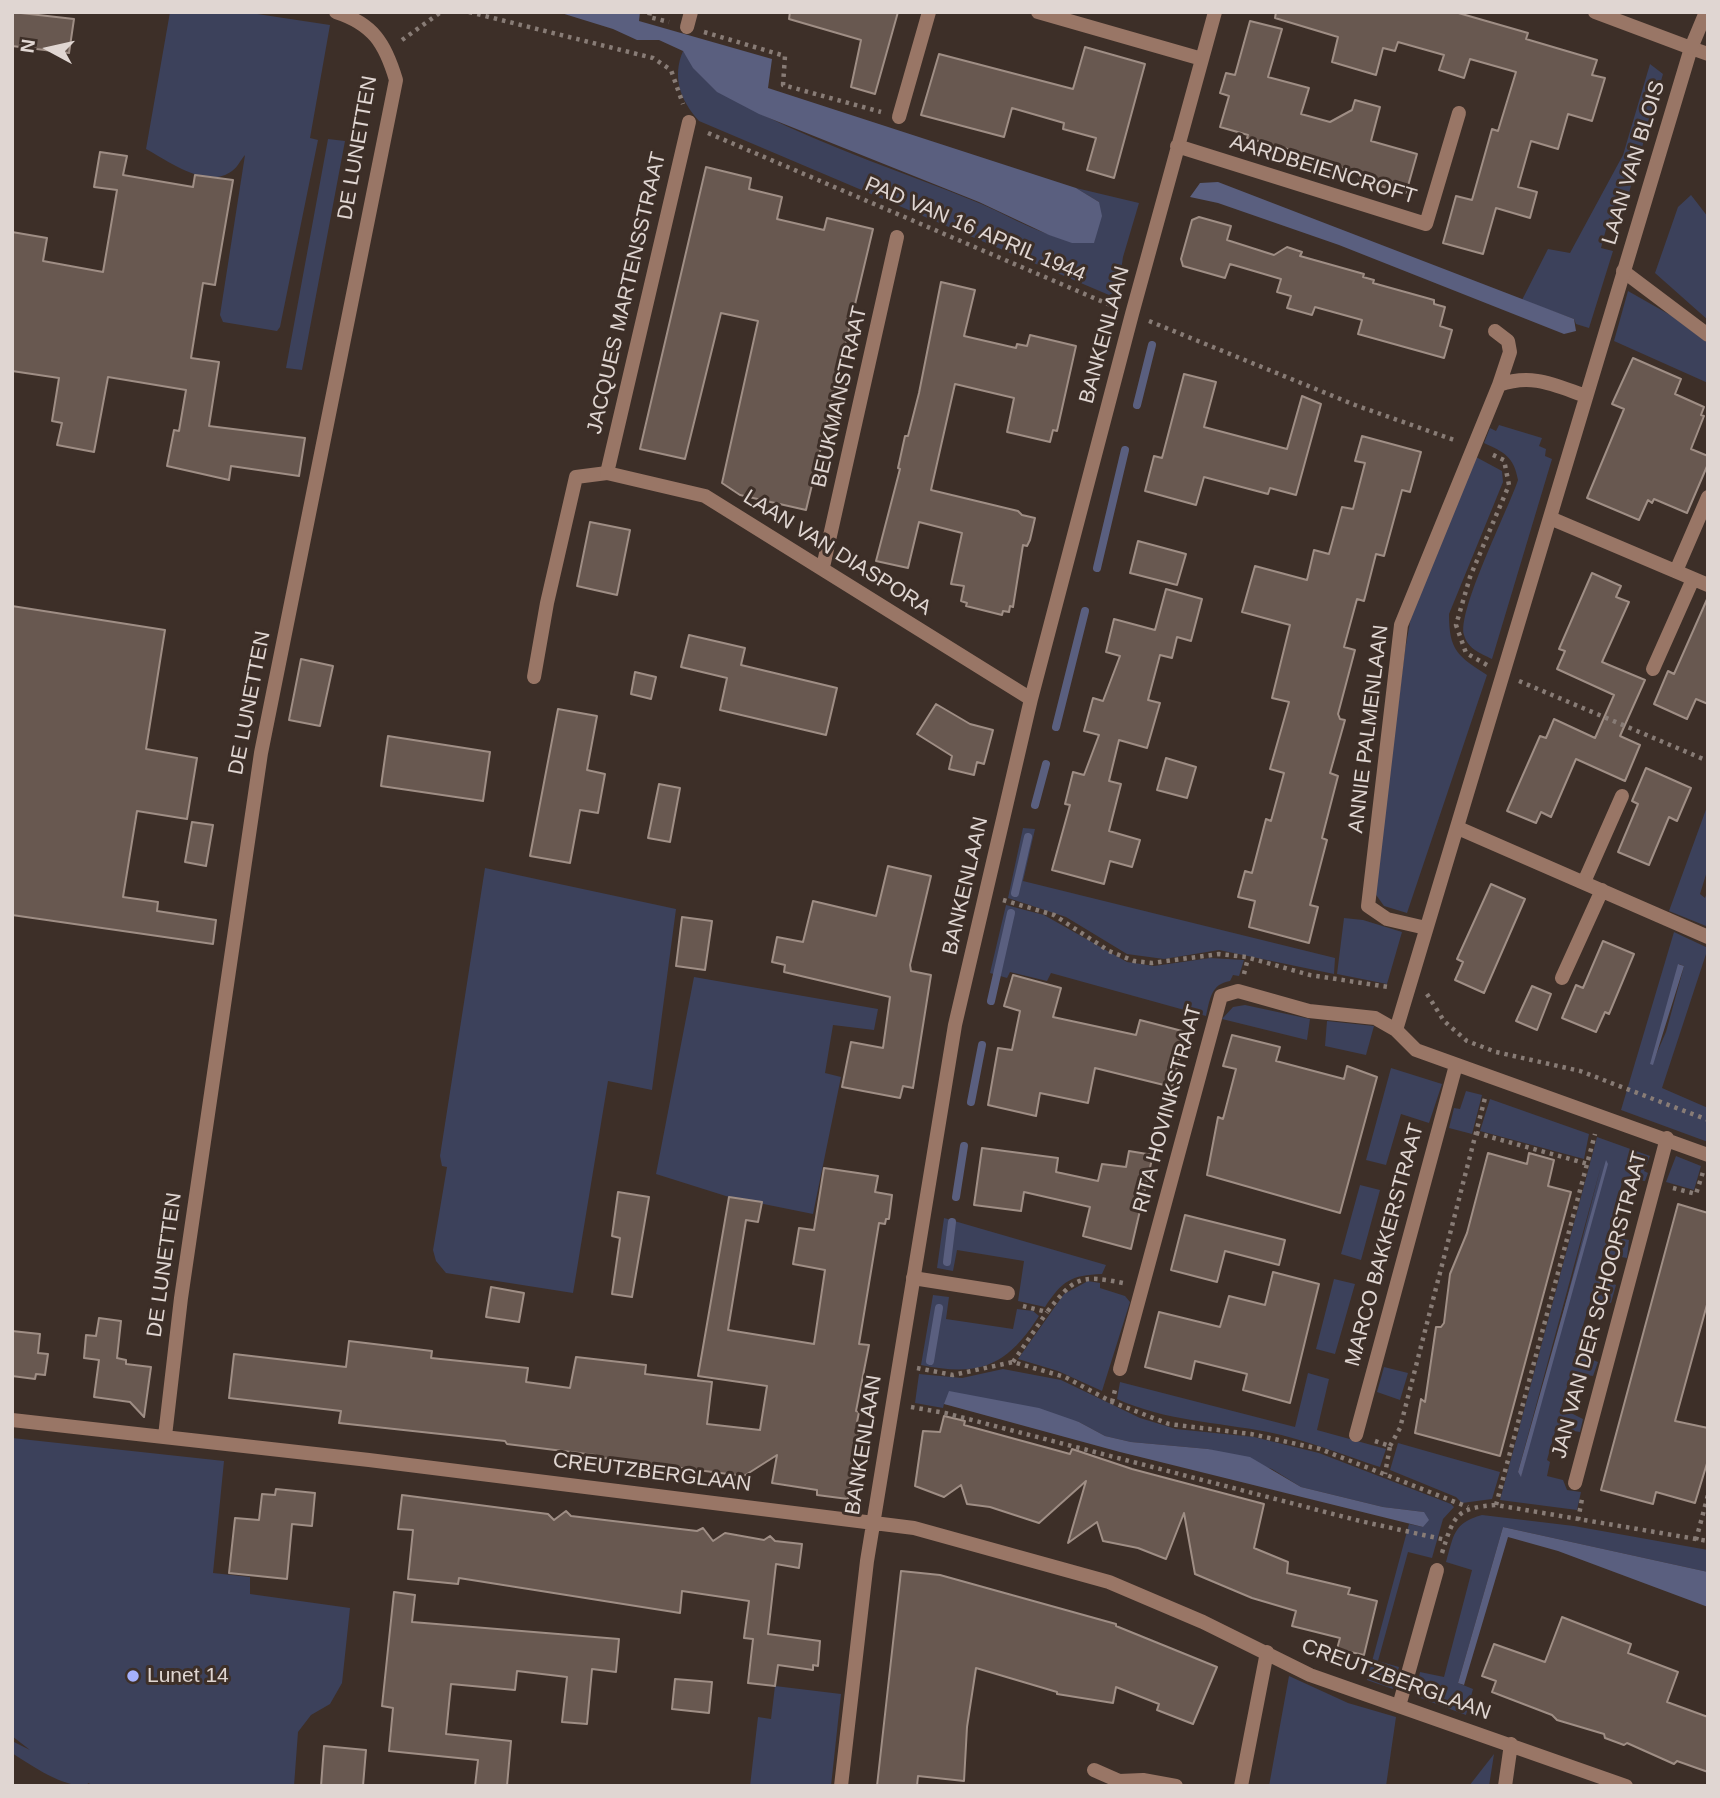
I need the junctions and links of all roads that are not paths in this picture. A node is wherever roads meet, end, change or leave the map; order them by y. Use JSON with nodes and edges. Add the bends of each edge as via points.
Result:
{"nodes":[{"id":1,"x":336,"y":12,"type":"edge"},
{"id":2,"x":929,"y":12,"type":"edge"},
{"id":3,"x":1038,"y":12,"type":"edge"},
{"id":4,"x":1215,"y":12,"type":"edge"},
{"id":5,"x":1595,"y":12,"type":"edge"},
{"id":6,"x":1706,"y":12,"type":"edge"},
{"id":7,"x":1691,"y":48,"type":"junction"},
{"id":8,"x":1708,"y":54,"type":"edge"},
{"id":9,"x":1202,"y":59,"type":"junction"},
{"id":10,"x":1460,"y":113,"type":"dead end"},
{"id":11,"x":898,"y":117,"type":"road end"},
{"id":12,"x":689,"y":122,"type":"road end"},
{"id":13,"x":1177,"y":146,"type":"junction"},
{"id":14,"x":897,"y":237,"type":"dead end"},
{"id":15,"x":1623,"y":271,"type":"junction"},
{"id":16,"x":1494,"y":331,"type":"dead end"},
{"id":17,"x":1708,"y":335,"type":"edge"},
{"id":18,"x":1499,"y":385,"type":"junction"},
{"id":19,"x":1586,"y":396,"type":"junction"},
{"id":20,"x":607,"y":473,"type":"junction"},
{"id":21,"x":1708,"y":497,"type":"edge"},
{"id":22,"x":1550,"y":518,"type":"junction"},
{"id":23,"x":823,"y":567,"type":"junction"},
{"id":24,"x":1676,"y":571,"type":"junction"},
{"id":25,"x":1693,"y":579,"type":"junction"},
{"id":26,"x":1708,"y":585,"type":"edge"},
{"id":27,"x":1653,"y":669,"type":"dead end"},
{"id":28,"x":534,"y":677,"type":"dead end"},
{"id":29,"x":1031,"y":699,"type":"junction"},
{"id":30,"x":1622,"y":796,"type":"dead end"},
{"id":31,"x":1458,"y":828,"type":"junction"},
{"id":32,"x":1584,"y":882,"type":"junction"},
{"id":33,"x":1602,"y":890,"type":"junction"},
{"id":34,"x":1426,"y":928,"type":"junction"},
{"id":35,"x":1708,"y":937,"type":"edge"},
{"id":36,"x":1562,"y":978,"type":"dead end"},
{"id":37,"x":1396,"y":1030,"type":"junction"},
{"id":38,"x":1456,"y":1065,"type":"junction"},
{"id":39,"x":1667,"y":1138,"type":"junction"},
{"id":40,"x":1708,"y":1155,"type":"edge"},
{"id":41,"x":913,"y":1278,"type":"junction"},
{"id":42,"x":1008,"y":1293,"type":"road end"},
{"id":43,"x":1120,"y":1369,"type":"dead end"},
{"id":44,"x":12,"y":1420,"type":"edge"},
{"id":45,"x":1356,"y":1435,"type":"road end"},
{"id":46,"x":165,"y":1436,"type":"junction"},
{"id":47,"x":1575,"y":1483,"type":"dead end"},
{"id":48,"x":873,"y":1521,"type":"junction"},
{"id":49,"x":1437,"y":1570,"type":"road end"},
{"id":50,"x":1267,"y":1652,"type":"junction"},
{"id":51,"x":1399,"y":1706,"type":"junction"},
{"id":52,"x":1511,"y":1744,"type":"junction"},
{"id":53,"x":1094,"y":1770,"type":"dead end"},
{"id":54,"x":841,"y":1786,"type":"edge"},
{"id":55,"x":1176,"y":1786,"type":"edge"},
{"id":56,"x":1241,"y":1786,"type":"edge"},
{"id":57,"x":1505,"y":1786,"type":"edge"},
{"id":58,"x":1626,"y":1786,"type":"edge"}],
"edges":[{"from":1,"to":46,"type":"street","name":"DE LUNETTEN","via":[[360,20],[387,50],[396,80],[261,753]]},
{"from":2,"to":11,"type":"street"},
{"from":3,"to":9,"type":"street"},
{"from":4,"to":9,"type":"street","name":"BANKENLAAN"},
{"from":5,"to":7,"type":"street"},
{"from":6,"to":7,"type":"street","name":"LAAN VAN BLOIS"},
{"from":7,"to":8,"type":"street"},
{"from":7,"to":15,"type":"street","name":"LAAN VAN BLOIS"},
{"from":9,"to":13,"type":"street","name":"BANKENLAAN"},
{"from":10,"to":13,"type":"street","name":"AARDBEIENCROFT","via":[[1426,224]]},
{"from":12,"to":20,"type":"street","name":"JACQUES MARTENSSTRAAT"},
{"from":13,"to":29,"type":"street","name":"BANKENLAAN"},
{"from":14,"to":23,"type":"street","name":"BEUKMANSTRAAT"},
{"from":15,"to":17,"type":"street","name":"LAAN VAN BLOIS"},
{"from":15,"to":19,"type":"street"},
{"from":16,"to":18,"type":"street","name":"ANNIE PALMENLAAN","via":[[1508,341],[1510,352]]},
{"from":18,"to":19,"type":"street","via":[[1519,378]]},
{"from":18,"to":34,"type":"street","name":"ANNIE PALMENLAAN","via":[[1401,625],[1368,906],[1387,919]]},
{"from":19,"to":22,"type":"street"},
{"from":20,"to":23,"type":"street","name":"LAAN VAN DIASPORA","via":[[705,496]]},
{"from":20,"to":28,"type":"street","via":[[576,477]]},
{"from":21,"to":24,"type":"street"},
{"from":22,"to":24,"type":"street"},
{"from":22,"to":31,"type":"street"},
{"from":23,"to":29,"type":"street","name":"LAAN VAN DIASPORA"},
{"from":24,"to":25,"type":"street"},
{"from":25,"to":26,"type":"street"},
{"from":25,"to":27,"type":"street"},
{"from":29,"to":41,"type":"street","name":"BANKENLAAN","via":[[955,1025]]},
{"from":30,"to":32,"type":"street"},
{"from":31,"to":32,"type":"street"},
{"from":31,"to":34,"type":"street"},
{"from":32,"to":33,"type":"street"},
{"from":33,"to":35,"type":"street"},
{"from":33,"to":36,"type":"street"},
{"from":34,"to":37,"type":"street"},
{"from":37,"to":38,"type":"street","via":[[1416,1050]]},
{"from":37,"to":43,"type":"street","name":"RITA HOVINKSTRAAT","via":[[1376,1018],[1309,1011],[1238,991],[1221,996]]},
{"from":38,"to":39,"type":"street"},
{"from":38,"to":45,"type":"street","name":"MARCO BAKKERSTRAAT"},
{"from":39,"to":40,"type":"street"},
{"from":39,"to":47,"type":"street","name":"JAN VAN DER SCHOORSTRAAT"},
{"from":41,"to":42,"type":"street"},
{"from":41,"to":48,"type":"street","name":"BANKENLAAN"},
{"from":44,"to":46,"type":"street","name":"CREUTZBERGLAAN"},
{"from":46,"to":48,"type":"street","name":"CREUTZBERGLAAN"},
{"from":48,"to":50,"type":"street","name":"CREUTZBERGLAAN","via":[[1109,1582]]},
{"from":48,"to":54,"type":"street","name":"BANKENLAAN"},
{"from":49,"to":51,"type":"street"},
{"from":50,"to":51,"type":"street","name":"CREUTZBERGLAAN","via":[[1310,1675]]},
{"from":50,"to":56,"type":"street","name":"CREUTZBERGLAAN"},
{"from":51,"to":52,"type":"street","name":"CREUTZBERGLAAN"},
{"from":52,"to":57,"type":"street"},
{"from":52,"to":58,"type":"street","name":"CREUTZBERGLAAN"},
{"from":53,"to":55,"type":"street","via":[[1119,1781]]}]}
